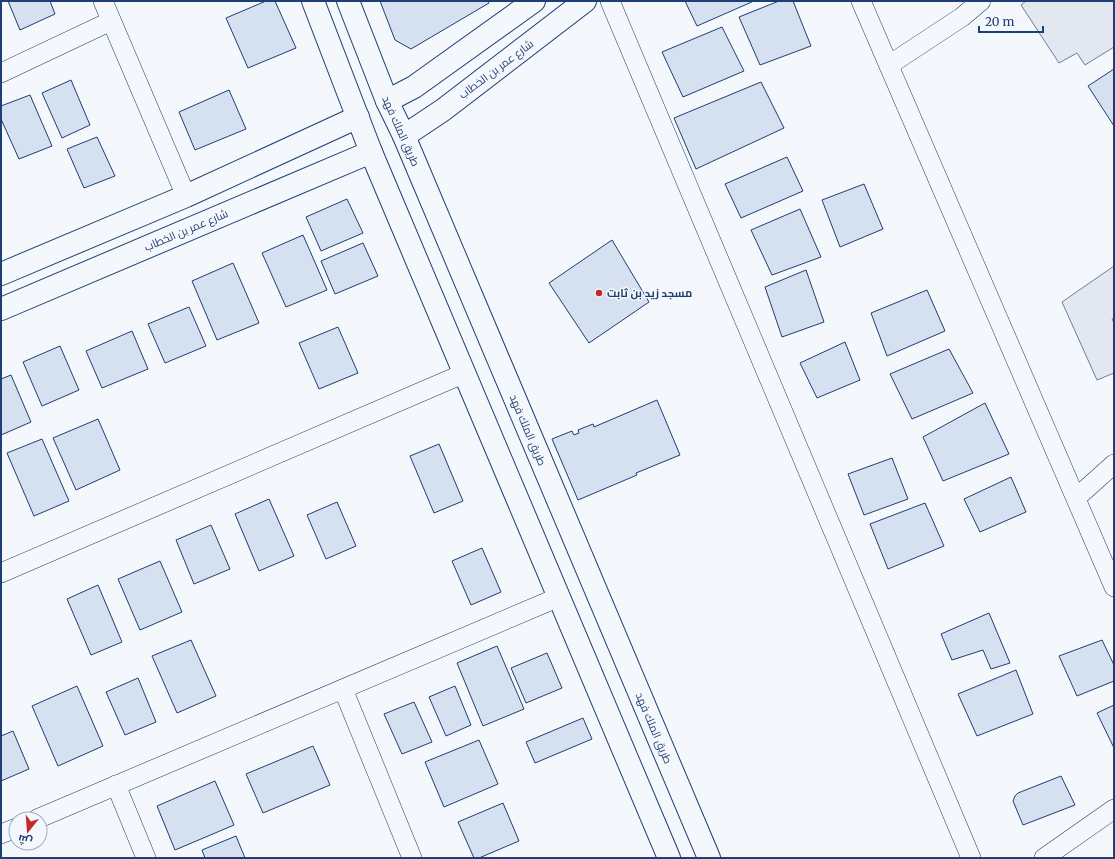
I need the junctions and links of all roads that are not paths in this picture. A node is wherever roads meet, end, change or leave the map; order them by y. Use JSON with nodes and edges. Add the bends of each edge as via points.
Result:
{"nodes":[{"id":1,"x":103,"y":1,"type":"edge"},
{"id":2,"x":313,"y":1,"type":"edge"},
{"id":3,"x":348,"y":1,"type":"edge"},
{"id":4,"x":534,"y":1,"type":"edge"},
{"id":5,"x":586,"y":1,"type":"edge"},
{"id":6,"x":610,"y":1,"type":"edge"},
{"id":7,"x":861,"y":1,"type":"edge"},
{"id":8,"x":982,"y":1,"type":"edge"},
{"id":9,"x":111,"y":21,"type":"junction"},
{"id":10,"x":888,"y":65,"type":"junction"},
{"id":11,"x":1,"y":73,"type":"edge"},
{"id":12,"x":387,"y":101,"type":"junction"},
{"id":13,"x":358,"y":116,"type":"junction"},
{"id":14,"x":404,"y":136,"type":"junction"},
{"id":15,"x":371,"y":152,"type":"junction"},
{"id":16,"x":186,"y":196,"type":"junction"},
{"id":17,"x":1,"y":274,"type":"edge"},
{"id":18,"x":1,"y":308,"type":"edge"},
{"id":19,"x":465,"y":374,"type":"junction"},
{"id":20,"x":1114,"y":464,"type":"edge"},
{"id":21,"x":1076,"y":498,"type":"junction"},
{"id":22,"x":1,"y":573,"type":"edge"},
{"id":23,"x":1114,"y":586,"type":"edge"},
{"id":24,"x":559,"y":597,"type":"junction"},
{"id":25,"x":343,"y":689,"type":"junction"},
{"id":26,"x":116,"y":785,"type":"junction"},
{"id":27,"x":1114,"y":808,"type":"edge"},
{"id":28,"x":48,"y":814,"type":"edge"},
{"id":29,"x":146,"y":858,"type":"edge"},
{"id":30,"x":412,"y":858,"type":"edge"},
{"id":31,"x":669,"y":858,"type":"edge"},
{"id":32,"x":709,"y":858,"type":"edge"},
{"id":33,"x":971,"y":858,"type":"edge"},
{"id":34,"x":1044,"y":858,"type":"edge"}],
"edges":[{"from":1,"to":9,"type":"street"},
{"from":2,"to":13,"type":"main road"},
{"from":3,"to":12,"type":"main road","name":"طريق الملك فهد"},
{"from":4,"to":12,"type":"main road","via":[[414,87]]},
{"from":5,"to":14,"type":"main road","name":"شارع عمر بن الخطاب","via":[[443,110]]},
{"from":6,"to":33,"type":"street"},
{"from":7,"to":10,"type":"street"},
{"from":8,"to":10,"type":"street"},
{"from":9,"to":11,"type":"street"},
{"from":9,"to":16,"type":"street"},
{"from":10,"to":21,"type":"street"},
{"from":12,"to":14,"type":"main road","name":"طريق الملك فهد"},
{"from":13,"to":15,"type":"main road"},
{"from":13,"to":16,"type":"main road"},
{"from":14,"to":32,"type":"main road","name":"طريق الملك فهد"},
{"from":15,"to":18,"type":"main road","name":"شارع عمر بن الخطاب"},
{"from":15,"to":19,"type":"main road"},
{"from":16,"to":17,"type":"main road"},
{"from":19,"to":22,"type":"street"},
{"from":19,"to":24,"type":"main road"},
{"from":20,"to":21,"type":"street"},
{"from":21,"to":23,"type":"street"},
{"from":24,"to":25,"type":"street"},
{"from":24,"to":31,"type":"main road"},
{"from":25,"to":26,"type":"street"},
{"from":25,"to":30,"type":"street"},
{"from":26,"to":28,"type":"street"},
{"from":26,"to":29,"type":"street"},
{"from":27,"to":34,"type":"street"}]}
